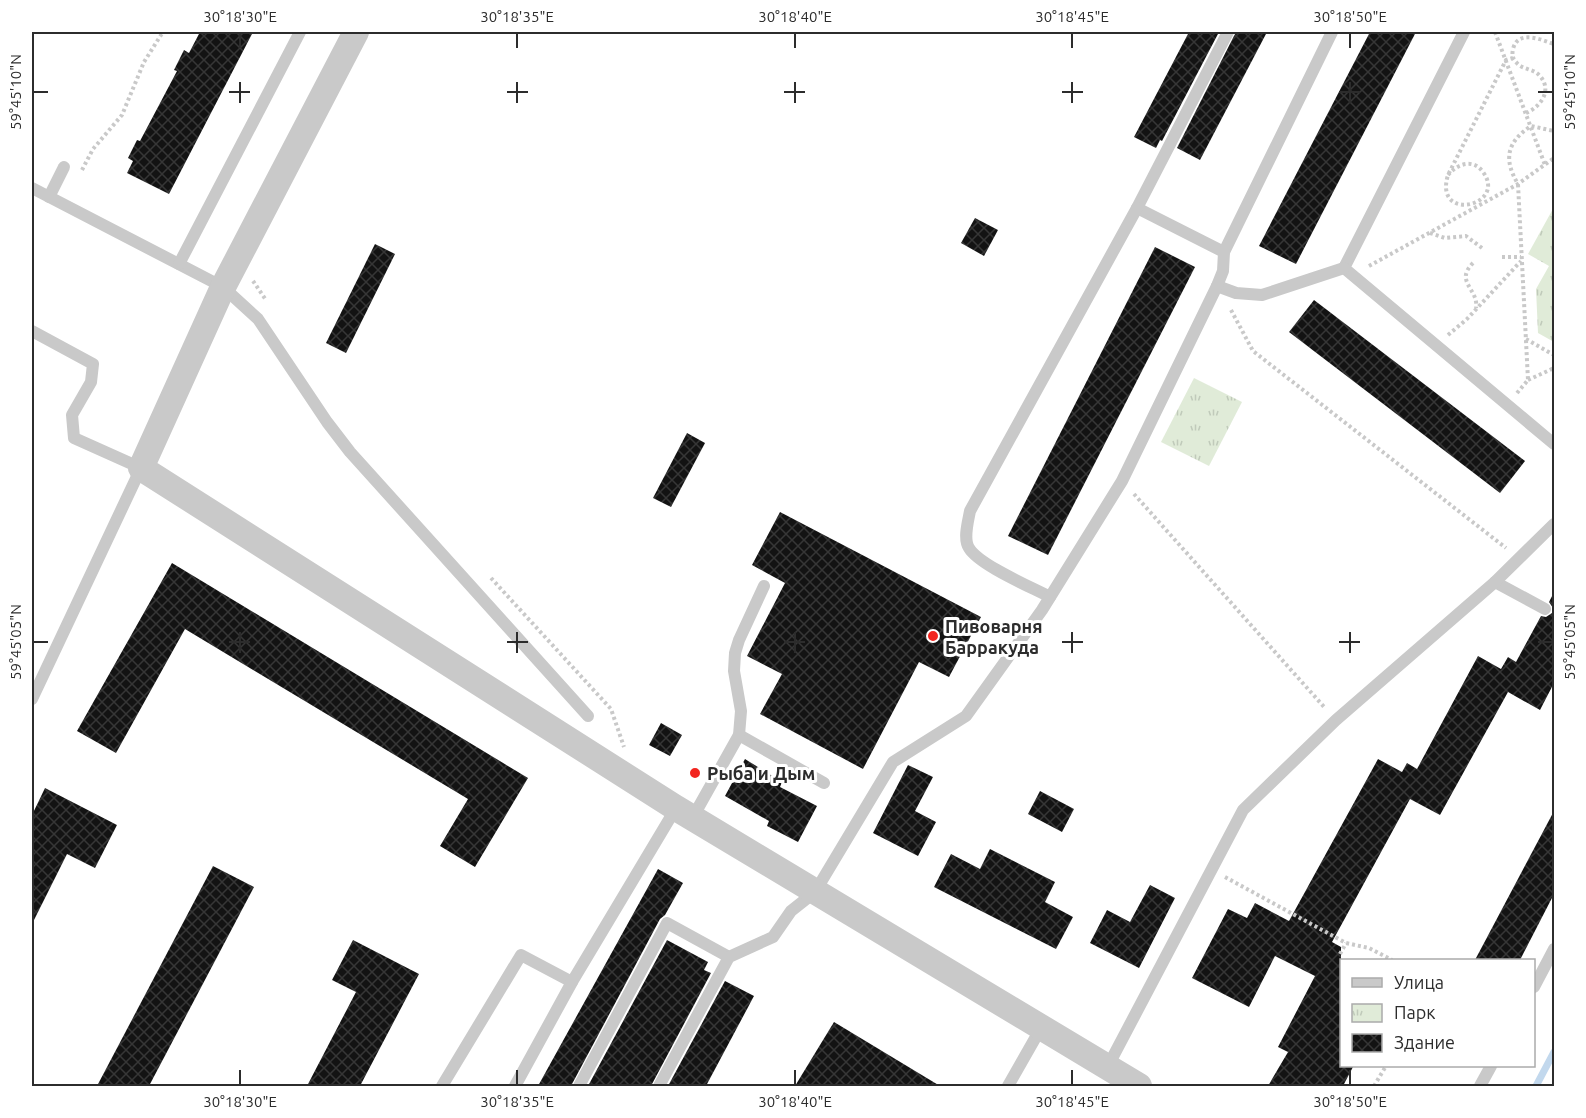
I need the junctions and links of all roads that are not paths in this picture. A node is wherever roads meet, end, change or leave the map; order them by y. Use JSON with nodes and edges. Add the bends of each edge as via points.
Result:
{"nodes":[{"id":1,"x":300,"y":32,"type":"edge"},
{"id":2,"x":356,"y":32,"type":"edge"},
{"id":3,"x":1228,"y":32,"type":"edge"},
{"id":4,"x":1332,"y":32,"type":"edge"},
{"id":5,"x":1464,"y":32,"type":"edge"},
{"id":6,"x":64,"y":167,"type":"dead end"},
{"id":7,"x":32,"y":188,"type":"edge"},
{"id":8,"x":49,"y":197,"type":"junction"},
{"id":9,"x":1137,"y":208,"type":"junction"},
{"id":10,"x":1224,"y":252,"type":"junction"},
{"id":11,"x":179,"y":264,"type":"junction"},
{"id":12,"x":1344,"y":268,"type":"junction"},
{"id":13,"x":1217,"y":286,"type":"junction"},
{"id":14,"x":223,"y":287,"type":"junction"},
{"id":15,"x":32,"y":332,"type":"edge"},
{"id":16,"x":1554,"y":444,"type":"edge"},
{"id":17,"x":141,"y":468,"type":"junction"},
{"id":18,"x":1554,"y":524,"type":"edge"},
{"id":19,"x":1495,"y":582,"type":"junction"},
{"id":20,"x":764,"y":586,"type":"dead end"},
{"id":21,"x":1050,"y":597,"type":"junction"},
{"id":22,"x":1545,"y":609,"type":"dead end"},
{"id":23,"x":32,"y":699,"type":"edge"},
{"id":24,"x":588,"y":716,"type":"dead end"},
{"id":25,"x":740,"y":735,"type":"junction"},
{"id":26,"x":824,"y":783,"type":"dead end"},
{"id":27,"x":685,"y":813,"type":"junction"},
{"id":28,"x":814,"y":892,"type":"junction"},
{"id":29,"x":1554,"y":949,"type":"edge"},
{"id":30,"x":729,"y":957,"type":"junction"},
{"id":31,"x":572,"y":982,"type":"junction"},
{"id":32,"x":1535,"y":983,"type":"edge"},
{"id":33,"x":1041,"y":1028,"type":"junction"},
{"id":34,"x":1490,"y":1067,"type":"edge"},
{"id":35,"x":1107,"y":1068,"type":"junction"},
{"id":36,"x":442,"y":1086,"type":"edge"},
{"id":37,"x":515,"y":1086,"type":"edge"},
{"id":38,"x":579,"y":1086,"type":"edge"},
{"id":39,"x":659,"y":1086,"type":"edge"},
{"id":40,"x":1008,"y":1086,"type":"edge"},
{"id":41,"x":1139,"y":1086,"type":"edge"},
{"id":42,"x":1480,"y":1086,"type":"edge"}],
"edges":[{"from":1,"to":11,"type":"lane"},
{"from":2,"to":14,"type":"street"},
{"from":3,"to":9,"type":"lane"},
{"from":4,"to":10,"type":"lane"},
{"from":5,"to":12,"type":"lane"},
{"from":6,"to":8,"type":"lane"},
{"from":7,"to":8,"type":"lane"},
{"from":8,"to":11,"type":"lane"},
{"from":9,"to":10,"type":"lane"},
{"from":9,"to":21,"type":"lane","via":[[970,511],[966,527],[967,547],[978,559]]},
{"from":10,"to":13,"type":"lane"},
{"from":11,"to":14,"type":"lane"},
{"from":12,"to":13,"type":"lane","via":[[1262,294]]},
{"from":12,"to":16,"type":"lane"},
{"from":13,"to":21,"type":"lane","via":[[1122,481]]},
{"from":14,"to":17,"type":"street"},
{"from":14,"to":24,"type":"lane","via":[[258,320],[350,452]]},
{"from":15,"to":17,"type":"lane","via":[[93,364],[91,382],[72,414],[74,438]]},
{"from":17,"to":23,"type":"lane"},
{"from":17,"to":27,"type":"street"},
{"from":18,"to":19,"type":"lane"},
{"from":19,"to":22,"type":"lane"},
{"from":19,"to":35,"type":"lane","via":[[1335,720],[1243,810]]},
{"from":20,"to":25,"type":"lane","via":[[735,653]]},
{"from":21,"to":28,"type":"lane","via":[[966,716],[893,762]]},
{"from":25,"to":26,"type":"lane"},
{"from":25,"to":27,"type":"lane"},
{"from":27,"to":28,"type":"street"},
{"from":27,"to":31,"type":"lane"},
{"from":28,"to":30,"type":"lane","via":[[791,911],[773,937]]},
{"from":28,"to":33,"type":"street"},
{"from":29,"to":32,"type":"lane"},
{"from":30,"to":38,"type":"lane","via":[[667,923]]},
{"from":30,"to":39,"type":"lane"},
{"from":31,"to":36,"type":"lane","via":[[521,956]]},
{"from":31,"to":37,"type":"lane"},
{"from":33,"to":35,"type":"street"},
{"from":33,"to":40,"type":"lane"},
{"from":34,"to":42,"type":"lane"},
{"from":35,"to":41,"type":"street"}]}
